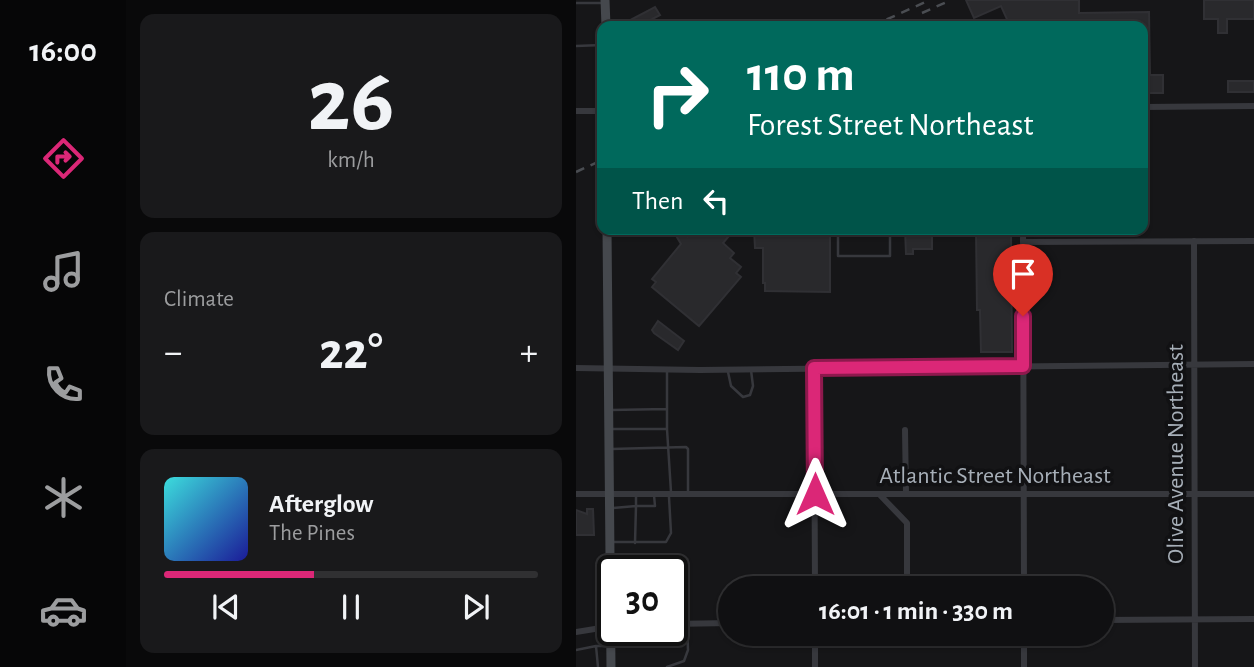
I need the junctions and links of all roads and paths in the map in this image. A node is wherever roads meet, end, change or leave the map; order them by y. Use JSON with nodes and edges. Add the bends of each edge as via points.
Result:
{"nodes":[{"id":1,"x":605,"y":2,"type":"edge"},
{"id":2,"x":576,"y":3,"type":"edge"},
{"id":3,"x":606,"y":21,"type":"edge"},
{"id":4,"x":576,"y":46,"type":"edge"},
{"id":5,"x":597,"y":46,"type":"edge"},
{"id":6,"x":1254,"y":106,"type":"edge"},
{"id":7,"x":1148,"y":107,"type":"edge"},
{"id":8,"x":576,"y":111,"type":"edge"},
{"id":9,"x":597,"y":111,"type":"edge"},
{"id":10,"x":607,"y":235,"type":"edge"},
{"id":11,"x":838,"y":235,"type":"edge"},
{"id":12,"x":890,"y":235,"type":"edge"},
{"id":13,"x":1023,"y":235,"type":"edge"},
{"id":14,"x":1194,"y":241,"type":"junction"},
{"id":15,"x":1254,"y":241,"type":"edge"},
{"id":16,"x":1023,"y":242,"type":"junction"},
{"id":17,"x":1194,"y":364,"type":"junction"},
{"id":18,"x":1254,"y":364,"type":"edge"},
{"id":19,"x":1023,"y":366,"type":"junction"},
{"id":20,"x":576,"y":368,"type":"edge"},
{"id":21,"x":814,"y":368,"type":"junction"},
{"id":22,"x":609,"y":369,"type":"junction"},
{"id":23,"x":668,"y":369,"type":"junction"},
{"id":24,"x":727,"y":369,"type":"junction"},
{"id":25,"x":751,"y":369,"type":"junction"},
{"id":26,"x":667,"y":409,"type":"junction"},
{"id":27,"x":610,"y":410,"type":"junction"},
{"id":28,"x":610,"y":429,"type":"junction"},
{"id":29,"x":667,"y":429,"type":"junction"},
{"id":30,"x":906,"y":430,"type":"dead end"},
{"id":31,"x":669,"y":448,"type":"junction"},
{"id":32,"x":610,"y":449,"type":"junction"},
{"id":33,"x":576,"y":494,"type":"edge"},
{"id":34,"x":815,"y":494,"type":"junction"},
{"id":35,"x":610,"y":495,"type":"junction"},
{"id":36,"x":636,"y":495,"type":"junction"},
{"id":37,"x":654,"y":495,"type":"junction"},
{"id":38,"x":670,"y":495,"type":"junction"},
{"id":39,"x":688,"y":495,"type":"junction"},
{"id":40,"x":880,"y":495,"type":"junction"},
{"id":41,"x":906,"y":495,"type":"junction"},
{"id":42,"x":1023,"y":495,"type":"junction"},
{"id":43,"x":1195,"y":495,"type":"junction"},
{"id":44,"x":1254,"y":495,"type":"edge"},
{"id":45,"x":636,"y":506,"type":"junction"},
{"id":46,"x":611,"y":509,"type":"junction"},
{"id":47,"x":611,"y":542,"type":"junction"},
{"id":48,"x":635,"y":543,"type":"junction"},
{"id":49,"x":611,"y":555,"type":"edge"},
{"id":50,"x":815,"y":576,"type":"edge"},
{"id":51,"x":907,"y":576,"type":"edge"},
{"id":52,"x":1023,"y":576,"type":"edge"},
{"id":53,"x":1195,"y":619,"type":"junction"},
{"id":54,"x":1254,"y":619,"type":"edge"},
{"id":55,"x":1114,"y":620,"type":"edge"},
{"id":56,"x":718,"y":623,"type":"edge"},
{"id":57,"x":688,"y":624,"type":"edge"},
{"id":58,"x":597,"y":628,"type":"edge"},
{"id":59,"x":576,"y":632,"type":"edge"},
{"id":60,"x":596,"y":646,"type":"joint"},
{"id":61,"x":612,"y":646,"type":"edge"},
{"id":62,"x":688,"y":646,"type":"edge"},
{"id":63,"x":815,"y":646,"type":"edge"},
{"id":64,"x":1024,"y":646,"type":"edge"},
{"id":65,"x":576,"y":650,"type":"edge"},
{"id":66,"x":598,"y":667,"type":"edge"},
{"id":67,"x":604,"y":667,"type":"edge"},
{"id":68,"x":611,"y":667,"type":"edge"},
{"id":69,"x":667,"y":667,"type":"edge"},
{"id":70,"x":815,"y":667,"type":"edge"},
{"id":71,"x":1024,"y":667,"type":"edge"},
{"id":72,"x":1195,"y":667,"type":"edge"}],
"edges":[{"from":1,"to":2,"type":"lane"},
{"from":1,"to":3,"type":"street"},
{"from":4,"to":5,"type":"lane"},
{"from":6,"to":7,"type":"street"},
{"from":8,"to":9,"type":"street"},
{"from":10,"to":22,"type":"street"},
{"from":11,"to":12,"type":"lane","via":[[838,256],[890,256]]},
{"from":13,"to":16,"type":"street"},
{"from":14,"to":15,"type":"street"},
{"from":14,"to":16,"type":"street"},
{"from":14,"to":17,"type":"street","name":"Olive Avenue Northeast"},
{"from":16,"to":19,"type":"street"},
{"from":17,"to":18,"type":"street"},
{"from":17,"to":19,"type":"street"},
{"from":17,"to":43,"type":"street","name":"Olive Avenue Northeast"},
{"from":19,"to":21,"type":"street"},
{"from":19,"to":42,"type":"street"},
{"from":20,"to":22,"type":"street"},
{"from":21,"to":25,"type":"street"},
{"from":21,"to":34,"type":"street"},
{"from":22,"to":23,"type":"street"},
{"from":22,"to":27,"type":"street"},
{"from":23,"to":24,"type":"street"},
{"from":23,"to":26,"type":"lane"},
{"from":24,"to":25,"type":"street"},
{"from":24,"to":25,"type":"lane","via":[[731,386],[743,397],[752,391]]},
{"from":26,"to":27,"type":"lane"},
{"from":26,"to":29,"type":"lane"},
{"from":27,"to":28,"type":"street"},
{"from":28,"to":29,"type":"lane"},
{"from":28,"to":32,"type":"street"},
{"from":29,"to":31,"type":"lane"},
{"from":30,"to":41,"type":"street"},
{"from":31,"to":32,"type":"lane"},
{"from":31,"to":38,"type":"lane"},
{"from":31,"to":39,"type":"lane","via":[[688,449]]},
{"from":32,"to":35,"type":"street"},
{"from":33,"to":35,"type":"street","name":"Atlantic Street Northeast"},
{"from":34,"to":39,"type":"street","name":"Atlantic Street Northeast"},
{"from":34,"to":40,"type":"street","name":"Atlantic Street Northeast"},
{"from":34,"to":50,"type":"street"},
{"from":35,"to":36,"type":"street","name":"Atlantic Street Northeast"},
{"from":35,"to":46,"type":"street"},
{"from":36,"to":37,"type":"street","name":"Atlantic Street Northeast"},
{"from":36,"to":45,"type":"lane"},
{"from":37,"to":38,"type":"street","name":"Atlantic Street Northeast"},
{"from":37,"to":45,"type":"lane","via":[[655,506]]},
{"from":38,"to":39,"type":"street","name":"Atlantic Street Northeast"},
{"from":38,"to":48,"type":"lane","via":[[669,538],[666,542]]},
{"from":40,"to":41,"type":"street","name":"Atlantic Street Northeast"},
{"from":40,"to":51,"type":"street","via":[[907,523]]},
{"from":41,"to":42,"type":"street","name":"Atlantic Street Northeast"},
{"from":42,"to":43,"type":"street","name":"Atlantic Street Northeast"},
{"from":42,"to":52,"type":"street"},
{"from":43,"to":44,"type":"street","name":"Atlantic Street Northeast"},
{"from":43,"to":53,"type":"street","name":"Olive Avenue Northeast"},
{"from":45,"to":46,"type":"lane"},
{"from":45,"to":48,"type":"lane"},
{"from":46,"to":47,"type":"street"},
{"from":47,"to":48,"type":"lane"},
{"from":47,"to":49,"type":"street"},
{"from":53,"to":54,"type":"street"},
{"from":53,"to":55,"type":"street"},
{"from":53,"to":72,"type":"street","name":"Olive Avenue Northeast"},
{"from":56,"to":57,"type":"street"},
{"from":58,"to":59,"type":"street"},
{"from":60,"to":65,"type":"lane"},
{"from":60,"to":66,"type":"lane"},
{"from":61,"to":68,"type":"street"},
{"from":62,"to":69,"type":"lane","via":[[684,661]]},
{"from":63,"to":70,"type":"street"},
{"from":64,"to":71,"type":"street"},
{"from":67,"to":68,"type":"lane"}]}
